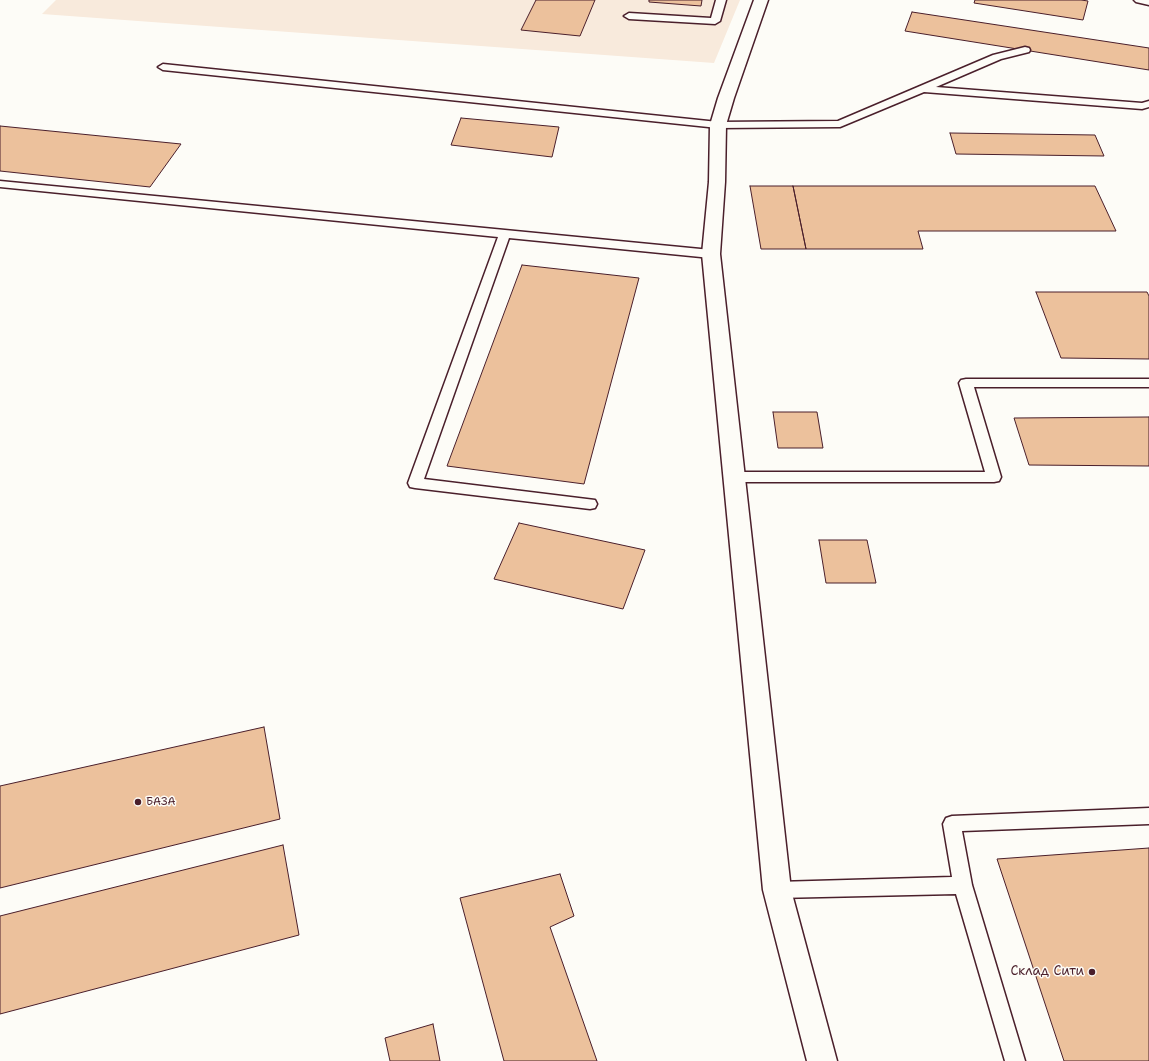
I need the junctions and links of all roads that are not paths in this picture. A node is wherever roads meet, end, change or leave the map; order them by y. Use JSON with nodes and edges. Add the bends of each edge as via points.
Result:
{"nodes":[{"id":1,"x":721,"y":0,"type":"edge"},
{"id":2,"x":761,"y":0,"type":"edge"},
{"id":3,"x":1139,"y":0,"type":"edge"},
{"id":4,"x":1149,"y":2,"type":"edge"},
{"id":5,"x":629,"y":16,"type":"dead end"},
{"id":6,"x":1025,"y":50,"type":"dead end"},
{"id":7,"x":163,"y":67,"type":"dead end"},
{"id":8,"x":922,"y":89,"type":"junction"},
{"id":9,"x":1149,"y":104,"type":"edge"},
{"id":10,"x":718,"y":125,"type":"junction"},
{"id":11,"x":0,"y":184,"type":"edge"},
{"id":12,"x":505,"y":233,"type":"junction"},
{"id":13,"x":711,"y":254,"type":"junction"},
{"id":14,"x":1149,"y":383,"type":"edge"},
{"id":15,"x":734,"y":477,"type":"junction"},
{"id":16,"x":590,"y":504,"type":"dead end"},
{"id":17,"x":1149,"y":816,"type":"edge"},
{"id":18,"x":963,"y":885,"type":"junction"},
{"id":19,"x":777,"y":890,"type":"junction"},
{"id":20,"x":822,"y":1061,"type":"edge"},
{"id":21,"x":1015,"y":1061,"type":"edge"}],
"edges":[{"from":1,"to":5,"type":"lane","via":[[715,21]]},
{"from":2,"to":10,"type":"street"},
{"from":3,"to":4,"type":"lane"},
{"from":6,"to":8,"type":"lane","via":[[997,57]]},
{"from":7,"to":10,"type":"lane"},
{"from":8,"to":9,"type":"lane","via":[[1142,106]]},
{"from":8,"to":10,"type":"lane","via":[[840,124]]},
{"from":10,"to":13,"type":"street","via":[[717,182]]},
{"from":11,"to":12,"type":"lane"},
{"from":12,"to":13,"type":"lane"},
{"from":12,"to":16,"type":"lane","via":[[415,483]]},
{"from":13,"to":15,"type":"street"},
{"from":14,"to":15,"type":"lane","via":[[966,383],[994,477]]},
{"from":15,"to":19,"type":"street"},
{"from":17,"to":18,"type":"lane","via":[[952,824]]},
{"from":18,"to":19,"type":"lane"},
{"from":18,"to":21,"type":"lane"},
{"from":19,"to":20,"type":"street"}]}
